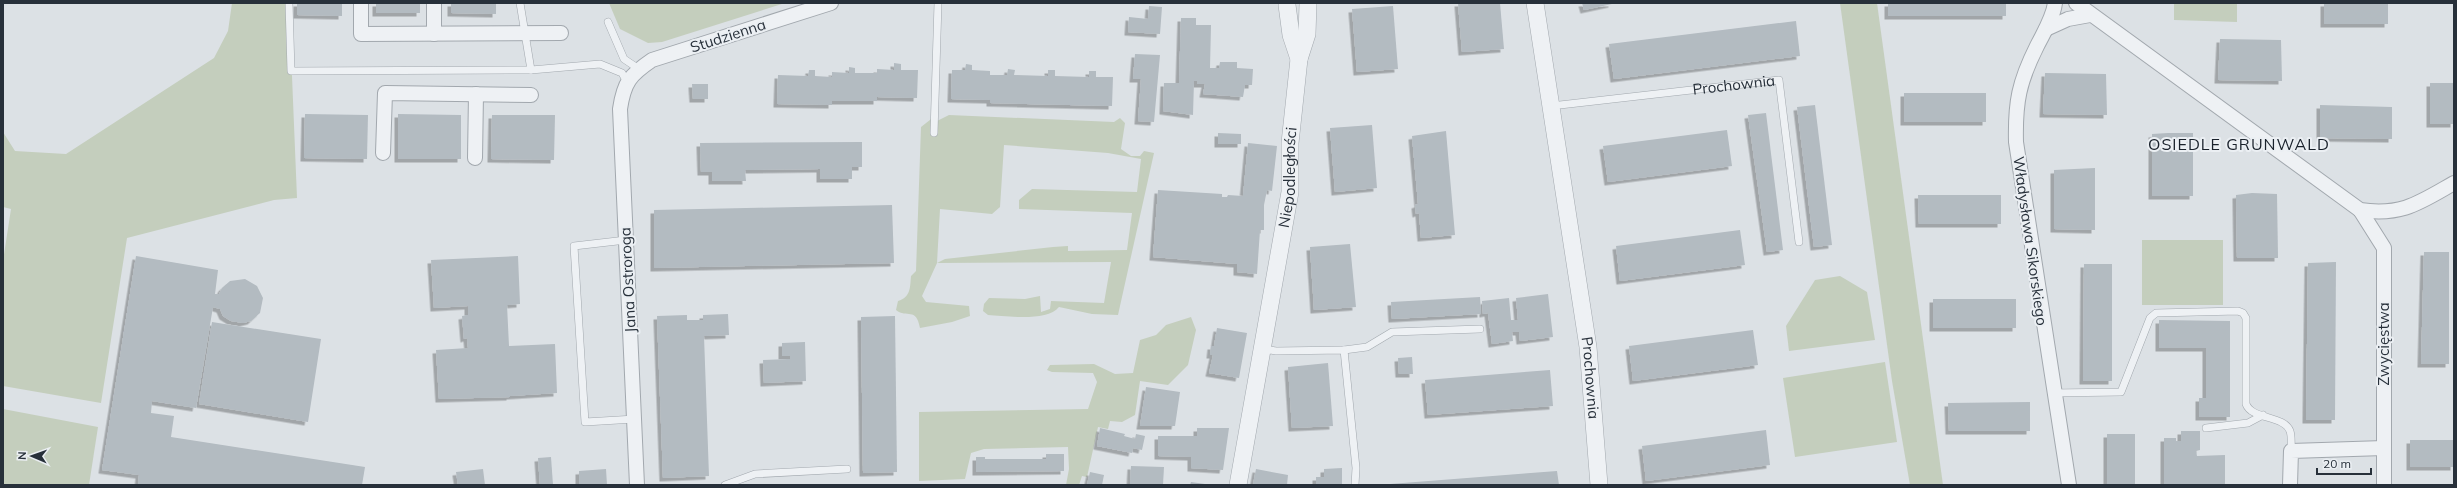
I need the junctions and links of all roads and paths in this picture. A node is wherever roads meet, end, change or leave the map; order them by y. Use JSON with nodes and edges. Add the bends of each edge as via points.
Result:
{"nodes":[{"id":1,"x":289,"y":3,"type":"edge"},
{"id":2,"x":361,"y":3,"type":"edge"},
{"id":3,"x":434,"y":3,"type":"edge"},
{"id":4,"x":520,"y":3,"type":"edge"},
{"id":5,"x":831,"y":3,"type":"edge"},
{"id":6,"x":938,"y":3,"type":"edge"},
{"id":7,"x":1535,"y":3,"type":"edge"},
{"id":8,"x":2055,"y":3,"type":"edge"},
{"id":9,"x":2076,"y":3,"type":"edge"},
{"id":10,"x":1285,"y":4,"type":"edge"},
{"id":11,"x":1309,"y":4,"type":"edge"},
{"id":12,"x":2090,"y":15,"type":"junction"},
{"id":13,"x":608,"y":22,"type":"dead end"},
{"id":14,"x":2046,"y":29,"type":"junction"},
{"id":15,"x":525,"y":33,"type":"junction"},
{"id":16,"x":561,"y":33,"type":"dead end"},
{"id":17,"x":434,"y":34,"type":"junction"},
{"id":18,"x":1299,"y":59,"type":"junction"},
{"id":19,"x":531,"y":70,"type":"junction"},
{"id":20,"x":632,"y":76,"type":"junction"},
{"id":21,"x":476,"y":94,"type":"junction"},
{"id":22,"x":531,"y":95,"type":"dead end"},
{"id":23,"x":1551,"y":106,"type":"junction"},
{"id":24,"x":934,"y":133,"type":"dead end"},
{"id":25,"x":383,"y":153,"type":"dead end"},
{"id":26,"x":475,"y":158,"type":"dead end"},
{"id":27,"x":2454,"y":184,"type":"edge"},
{"id":28,"x":2360,"y":210,"type":"junction"},
{"id":29,"x":626,"y":240,"type":"junction"},
{"id":30,"x":1799,"y":242,"type":"dead end"},
{"id":31,"x":1480,"y":329,"type":"dead end"},
{"id":32,"x":1263,"y":349,"type":"junction"},
{"id":33,"x":1344,"y":350,"type":"junction"},
{"id":34,"x":2053,"y":393,"type":"junction"},
{"id":35,"x":2263,"y":415,"type":"junction"},
{"id":36,"x":635,"y":418,"type":"junction"},
{"id":37,"x":2206,"y":428,"type":"dead end"},
{"id":38,"x":2384,"y":448,"type":"junction"},
{"id":39,"x":2291,"y":450,"type":"junction"},
{"id":40,"x":847,"y":469,"type":"dead end"},
{"id":41,"x":637,"y":485,"type":"edge"},
{"id":42,"x":725,"y":485,"type":"edge"},
{"id":43,"x":1238,"y":485,"type":"edge"},
{"id":44,"x":1355,"y":485,"type":"edge"},
{"id":45,"x":1599,"y":485,"type":"edge"},
{"id":46,"x":2069,"y":485,"type":"edge"},
{"id":47,"x":2290,"y":485,"type":"edge"},
{"id":48,"x":2384,"y":485,"type":"edge"}],
"edges":[{"from":1,"to":19,"type":"lane","via":[[291,71]]},
{"from":2,"to":17,"type":"street","via":[[361,34]]},
{"from":3,"to":17,"type":"street"},
{"from":4,"to":15,"type":"lane"},
{"from":5,"to":20,"type":"street","name":"Studzienna","via":[[652,60]]},
{"from":6,"to":24,"type":"lane"},
{"from":7,"to":23,"type":"street","name":"Prochownia"},
{"from":8,"to":14,"type":"street","name":"Władysława Sikorskiego"},
{"from":9,"to":12,"type":"street"},
{"from":10,"to":11,"type":"street","via":[[1297,7]]},
{"from":10,"to":18,"type":"street","name":"Niepodległości"},
{"from":11,"to":18,"type":"street","via":[[1307,34]]},
{"from":12,"to":14,"type":"street","via":[[2068,19]]},
{"from":12,"to":28,"type":"street"},
{"from":13,"to":20,"type":"lane"},
{"from":14,"to":34,"type":"street","name":"Władysława Sikorskiego","via":[[2024,74],[2015,106],[2016,142]]},
{"from":15,"to":16,"type":"street"},
{"from":15,"to":17,"type":"street"},
{"from":15,"to":19,"type":"lane"},
{"from":18,"to":32,"type":"street","name":"Niepodległości","via":[[1290,143],[1290,192]]},
{"from":19,"to":20,"type":"lane","via":[[600,64]]},
{"from":20,"to":29,"type":"street","name":"Jana Ostroroga","via":[[622,90],[620,109]]},
{"from":21,"to":22,"type":"street"},
{"from":21,"to":25,"type":"street","via":[[385,93]]},
{"from":21,"to":26,"type":"street"},
{"from":23,"to":30,"type":"lane","name":"Prochownia","via":[[1779,80]]},
{"from":23,"to":45,"type":"street","name":"Prochownia","via":[[1588,347]]},
{"from":27,"to":28,"type":"street","via":[[2411,208],[2381,213]]},
{"from":28,"to":38,"type":"street","name":"Zwycięstwa","via":[[2384,248]]},
{"from":29,"to":36,"type":"street","name":"Jana Ostroroga"},
{"from":29,"to":36,"type":"lane","via":[[574,246],[585,422]]},
{"from":31,"to":33,"type":"lane","via":[[1392,332],[1367,347]]},
{"from":32,"to":33,"type":"lane"},
{"from":32,"to":43,"type":"street","name":"Niepodległości"},
{"from":33,"to":44,"type":"lane","via":[[1356,468]]},
{"from":34,"to":35,"type":"lane","via":[[2121,392],[2150,318],[2156,313],[2238,311],[2246,318],[2246,404],[2250,410]]},
{"from":34,"to":46,"type":"street","name":"Władysława Sikorskiego"},
{"from":35,"to":37,"type":"lane","via":[[2248,423]]},
{"from":35,"to":39,"type":"lane","via":[[2287,427],[2291,433]]},
{"from":36,"to":41,"type":"street","name":"Jana Ostroroga"},
{"from":38,"to":39,"type":"street"},
{"from":38,"to":48,"type":"street","name":"Zwycięstwa"},
{"from":39,"to":47,"type":"street"},
{"from":40,"to":42,"type":"lane","via":[[755,474]]}]}
